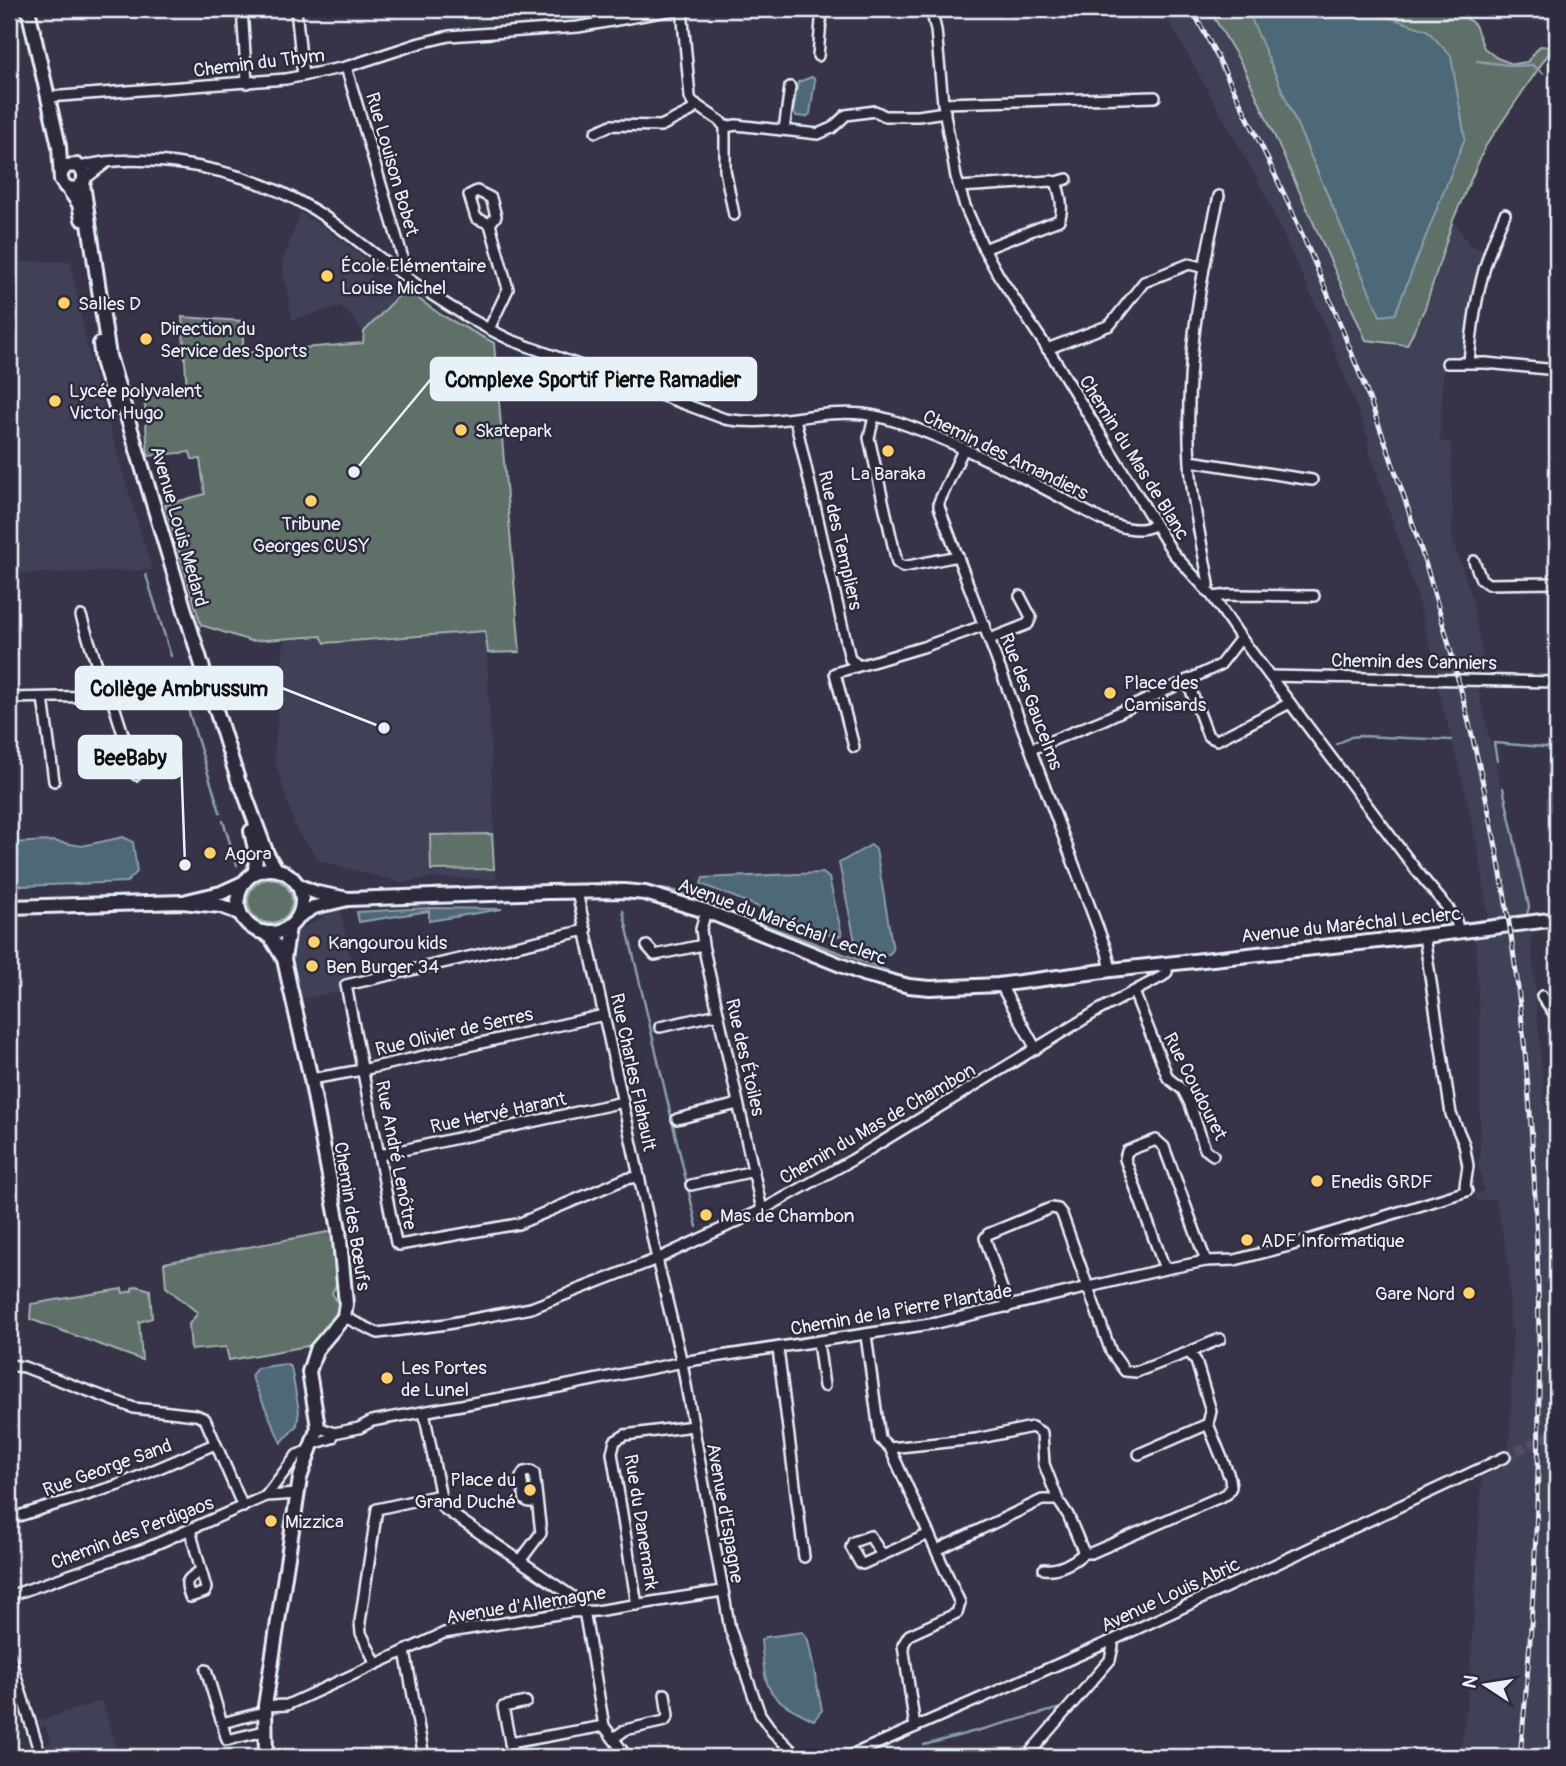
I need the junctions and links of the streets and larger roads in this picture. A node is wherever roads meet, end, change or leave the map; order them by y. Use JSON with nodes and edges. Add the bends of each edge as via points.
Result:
{"nodes":[{"id":1,"x":28,"y":9,"type":"edge"},
{"id":2,"x":242,"y":9,"type":"edge"},
{"id":3,"x":296,"y":9,"type":"edge"},
{"id":4,"x":680,"y":9,"type":"edge"},
{"id":5,"x":822,"y":9,"type":"edge"},
{"id":6,"x":930,"y":9,"type":"edge"},
{"id":7,"x":818,"y":56,"type":"dead end"},
{"id":8,"x":346,"y":67,"type":"junction"},
{"id":9,"x":303,"y":76,"type":"junction"},
{"id":10,"x":247,"y":83,"type":"junction"},
{"id":11,"x":790,"y":88,"type":"dead end"},
{"id":12,"x":48,"y":97,"type":"junction"},
{"id":13,"x":1155,"y":97,"type":"dead end"},
{"id":14,"x":695,"y":104,"type":"junction"},
{"id":15,"x":944,"y":107,"type":"junction"},
{"id":16,"x":725,"y":127,"type":"junction"},
{"id":17,"x":785,"y":130,"type":"junction"},
{"id":18,"x":596,"y":132,"type":"dead end"},
{"id":19,"x":59,"y":146,"type":"junction"},
{"id":20,"x":62,"y":172,"type":"junction"},
{"id":21,"x":80,"y":173,"type":"junction"},
{"id":22,"x":1066,"y":179,"type":"dead end"},
{"id":23,"x":1056,"y":182,"type":"junction"},
{"id":24,"x":959,"y":187,"type":"junction"},
{"id":25,"x":68,"y":188,"type":"junction"},
{"id":26,"x":1219,"y":196,"type":"dead end"},
{"id":27,"x":1505,"y":214,"type":"dead end"},
{"id":28,"x":734,"y":215,"type":"dead end"},
{"id":29,"x":490,"y":224,"type":"dead end"},
{"id":30,"x":984,"y":249,"type":"junction"},
{"id":31,"x":1202,"y":267,"type":"junction"},
{"id":32,"x":397,"y":270,"type":"junction"},
{"id":33,"x":489,"y":329,"type":"junction"},
{"id":34,"x":1047,"y":349,"type":"junction"},
{"id":35,"x":1469,"y":362,"type":"junction"},
{"id":36,"x":1447,"y":363,"type":"dead end"},
{"id":37,"x":1557,"y":370,"type":"edge"},
{"id":38,"x":874,"y":417,"type":"junction"},
{"id":39,"x":795,"y":419,"type":"junction"},
{"id":40,"x":964,"y":448,"type":"junction"},
{"id":41,"x":1189,"y":461,"type":"junction"},
{"id":42,"x":1312,"y":480,"type":"dead end"},
{"id":43,"x":1154,"y":525,"type":"junction"},
{"id":44,"x":958,"y":556,"type":"junction"},
{"id":45,"x":1474,"y":561,"type":"dead end"},
{"id":46,"x":1557,"y":583,"type":"edge"},
{"id":47,"x":1205,"y":588,"type":"junction"},
{"id":48,"x":1020,"y":596,"type":"dead end"},
{"id":49,"x":1314,"y":596,"type":"dead end"},
{"id":50,"x":1213,"y":597,"type":"junction"},
{"id":51,"x":81,"y":616,"type":"dead end"},
{"id":52,"x":985,"y":625,"type":"junction"},
{"id":53,"x":1241,"y":638,"type":"junction"},
{"id":54,"x":990,"y":639,"type":"junction"},
{"id":55,"x":858,"y":665,"type":"junction"},
{"id":56,"x":198,"y":676,"type":"junction"},
{"id":57,"x":1270,"y":676,"type":"junction"},
{"id":58,"x":1187,"y":680,"type":"junction"},
{"id":59,"x":1557,"y":682,"type":"edge"},
{"id":60,"x":113,"y":695,"type":"junction"},
{"id":61,"x":9,"y":698,"type":"edge"},
{"id":62,"x":43,"y":698,"type":"junction"},
{"id":63,"x":1290,"y":703,"type":"junction"},
{"id":64,"x":854,"y":747,"type":"dead end"},
{"id":65,"x":1031,"y":749,"type":"junction"},
{"id":66,"x":136,"y":775,"type":"dead end"},
{"id":67,"x":54,"y":781,"type":"dead end"},
{"id":68,"x":276,"y":869,"type":"junction"},
{"id":69,"x":255,"y":872,"type":"junction"},
{"id":70,"x":243,"y":883,"type":"junction"},
{"id":71,"x":299,"y":886,"type":"junction"},
{"id":72,"x":578,"y":892,"type":"junction"},
{"id":73,"x":348,"y":899,"type":"junction"},
{"id":74,"x":183,"y":902,"type":"junction"},
{"id":75,"x":9,"y":907,"type":"edge"},
{"id":76,"x":706,"y":911,"type":"junction"},
{"id":77,"x":240,"y":913,"type":"junction"},
{"id":78,"x":299,"y":916,"type":"junction"},
{"id":79,"x":1557,"y":919,"type":"edge"},
{"id":80,"x":289,"y":927,"type":"junction"},
{"id":81,"x":586,"y":930,"type":"junction"},
{"id":82,"x":263,"y":932,"type":"junction"},
{"id":83,"x":1459,"y":932,"type":"junction"},
{"id":84,"x":1424,"y":936,"type":"junction"},
{"id":85,"x":703,"y":944,"type":"junction"},
{"id":86,"x":647,"y":946,"type":"dead end"},
{"id":87,"x":284,"y":960,"type":"junction"},
{"id":88,"x":1167,"y":964,"type":"junction"},
{"id":89,"x":1111,"y":970,"type":"junction"},
{"id":90,"x":1003,"y":984,"type":"junction"},
{"id":91,"x":1134,"y":992,"type":"junction"},
{"id":92,"x":1542,"y":996,"type":"dead end"},
{"id":93,"x":718,"y":1014,"type":"junction"},
{"id":94,"x":604,"y":1015,"type":"junction"},
{"id":95,"x":1557,"y":1018,"type":"edge"},
{"id":96,"x":660,"y":1027,"type":"dead end"},
{"id":97,"x":1036,"y":1049,"type":"junction"},
{"id":98,"x":362,"y":1070,"type":"junction"},
{"id":99,"x":311,"y":1079,"type":"junction"},
{"id":100,"x":623,"y":1102,"type":"junction"},
{"id":101,"x":738,"y":1104,"type":"junction"},
{"id":102,"x":677,"y":1119,"type":"dead end"},
{"id":103,"x":380,"y":1155,"type":"junction"},
{"id":104,"x":1213,"y":1155,"type":"dead end"},
{"id":105,"x":754,"y":1171,"type":"junction"},
{"id":106,"x":639,"y":1177,"type":"junction"},
{"id":107,"x":691,"y":1185,"type":"dead end"},
{"id":108,"x":762,"y":1210,"type":"junction"},
{"id":109,"x":657,"y":1259,"type":"junction"},
{"id":110,"x":1206,"y":1261,"type":"junction"},
{"id":111,"x":1165,"y":1269,"type":"junction"},
{"id":112,"x":1088,"y":1287,"type":"junction"},
{"id":113,"x":1008,"y":1307,"type":"junction"},
{"id":114,"x":344,"y":1317,"type":"junction"},
{"id":115,"x":866,"y":1335,"type":"junction"},
{"id":116,"x":1220,"y":1339,"type":"dead end"},
{"id":117,"x":818,"y":1342,"type":"junction"},
{"id":118,"x":778,"y":1349,"type":"junction"},
{"id":119,"x":1189,"y":1352,"type":"junction"},
{"id":120,"x":682,"y":1363,"type":"junction"},
{"id":121,"x":9,"y":1365,"type":"edge"},
{"id":122,"x":824,"y":1386,"type":"dead end"},
{"id":123,"x":425,"y":1412,"type":"junction"},
{"id":124,"x":1208,"y":1424,"type":"junction"},
{"id":125,"x":693,"y":1426,"type":"junction"},
{"id":126,"x":318,"y":1427,"type":"junction"},
{"id":127,"x":334,"y":1433,"type":"junction"},
{"id":128,"x":215,"y":1444,"type":"junction"},
{"id":129,"x":309,"y":1448,"type":"junction"},
{"id":130,"x":890,"y":1448,"type":"junction"},
{"id":131,"x":1139,"y":1454,"type":"dead end"},
{"id":132,"x":1505,"y":1457,"type":"tunnel mouth"},
{"id":133,"x":285,"y":1472,"type":"junction"},
{"id":134,"x":300,"y":1478,"type":"junction"},
{"id":135,"x":298,"y":1494,"type":"junction"},
{"id":136,"x":440,"y":1495,"type":"junction"},
{"id":137,"x":266,"y":1496,"type":"junction"},
{"id":138,"x":1058,"y":1500,"type":"junction"},
{"id":139,"x":536,"y":1502,"type":"dead end"},
{"id":140,"x":243,"y":1507,"type":"junction"},
{"id":141,"x":9,"y":1519,"type":"edge"},
{"id":142,"x":190,"y":1530,"type":"junction"},
{"id":143,"x":929,"y":1534,"type":"junction"},
{"id":144,"x":937,"y":1550,"type":"junction"},
{"id":145,"x":1084,"y":1553,"type":"junction"},
{"id":146,"x":882,"y":1555,"type":"dead end"},
{"id":147,"x":804,"y":1557,"type":"dead end"},
{"id":148,"x":520,"y":1561,"type":"junction"},
{"id":149,"x":1044,"y":1569,"type":"dead end"},
{"id":150,"x":200,"y":1571,"type":"dead end"},
{"id":151,"x":722,"y":1591,"type":"junction"},
{"id":152,"x":9,"y":1596,"type":"edge"},
{"id":153,"x":637,"y":1605,"type":"junction"},
{"id":154,"x":582,"y":1612,"type":"junction"},
{"id":155,"x":1111,"y":1641,"type":"junction"},
{"id":156,"x":405,"y":1651,"type":"junction"},
{"id":157,"x":9,"y":1654,"type":"edge"},
{"id":158,"x":376,"y":1664,"type":"junction"},
{"id":159,"x":206,"y":1670,"type":"dead end"},
{"id":160,"x":12,"y":1677,"type":"edge"},
{"id":161,"x":665,"y":1694,"type":"dead end"},
{"id":162,"x":526,"y":1702,"type":"dead end"},
{"id":163,"x":265,"y":1709,"type":"junction"},
{"id":164,"x":222,"y":1723,"type":"junction"},
{"id":165,"x":604,"y":1726,"type":"junction"},
{"id":166,"x":915,"y":1727,"type":"junction"},
{"id":167,"x":264,"y":1731,"type":"junction"},
{"id":168,"x":614,"y":1738,"type":"junction"},
{"id":169,"x":510,"y":1743,"type":"junction"},
{"id":170,"x":41,"y":1757,"type":"edge"},
{"id":171,"x":266,"y":1757,"type":"edge"},
{"id":172,"x":424,"y":1757,"type":"edge"},
{"id":173,"x":513,"y":1757,"type":"edge"},
{"id":174,"x":627,"y":1757,"type":"edge"},
{"id":175,"x":798,"y":1757,"type":"edge"},
{"id":176,"x":847,"y":1757,"type":"edge"},
{"id":177,"x":1026,"y":1757,"type":"edge"}],
"edges":[{"from":1,"to":12,"type":"street","name":"Avenue Louis Medard"},
{"from":2,"to":10,"type":"street"},
{"from":3,"to":9,"type":"street"},
{"from":4,"to":8,"type":"street","name":"Chemin du Thym","via":[[578,27],[449,36]]},
{"from":4,"to":14,"type":"street","via":[[690,97]]},
{"from":5,"to":7,"type":"street"},
{"from":6,"to":15,"type":"street","name":"Chemin du Mas de Blanc"},
{"from":8,"to":9,"type":"street","name":"Chemin du Thym"},
{"from":8,"to":32,"type":"street","name":"Rue Louison Bobet","via":[[401,255]]},
{"from":9,"to":10,"type":"street","name":"Chemin du Thym"},
{"from":10,"to":12,"type":"street","name":"Chemin du Thym"},
{"from":11,"to":17,"type":"street"},
{"from":12,"to":19,"type":"street","name":"Avenue Louis Medard"},
{"from":13,"to":15,"type":"street"},
{"from":14,"to":16,"type":"street"},
{"from":14,"to":18,"type":"street","via":[[691,111],[661,126],[611,125]]},
{"from":15,"to":17,"type":"street","via":[[918,116],[884,116],[875,111],[846,115],[818,134]]},
{"from":15,"to":24,"type":"street","name":"Chemin du Mas de Blanc"},
{"from":16,"to":17,"type":"street"},
{"from":16,"to":28,"type":"street","via":[[725,170]]},
{"from":19,"to":20,"type":"street","name":"Avenue Louis Medard"},
{"from":19,"to":21,"type":"street","name":"Avenue Louis Medard"},
{"from":20,"to":21,"type":"street","via":[[66,166]]},
{"from":20,"to":25,"type":"street","name":"Avenue Louis Medard","via":[[62,183]]},
{"from":21,"to":25,"type":"street","via":[[78,188]]},
{"from":21,"to":32,"type":"street","name":"Chemin des Amandiers","via":[[97,161],[146,160],[222,171],[312,208]]},
{"from":21,"to":68,"type":"street","name":"Avenue Louis Medard","via":[[109,356],[239,783]]},
{"from":22,"to":23,"type":"street"},
{"from":23,"to":24,"type":"street"},
{"from":23,"to":30,"type":"street","via":[[1062,213],[1059,220]]},
{"from":24,"to":30,"type":"street","name":"Chemin du Mas de Blanc"},
{"from":25,"to":56,"type":"street","name":"Avenue Louis Medard","via":[[79,204],[102,361]]},
{"from":26,"to":31,"type":"street"},
{"from":27,"to":35,"type":"street","via":[[1484,266]]},
{"from":29,"to":33,"type":"street","via":[[508,289]]},
{"from":30,"to":34,"type":"street","name":"Chemin du Mas de Blanc"},
{"from":31,"to":34,"type":"street","via":[[1189,264],[1144,282],[1110,325]]},
{"from":31,"to":41,"type":"street","via":[[1191,357]]},
{"from":32,"to":33,"type":"street","name":"Chemin des Amandiers"},
{"from":33,"to":39,"type":"street","name":"Chemin des Amandiers","via":[[715,415],[745,423]]},
{"from":34,"to":43,"type":"street","name":"Chemin du Mas de Blanc"},
{"from":35,"to":36,"type":"street"},
{"from":35,"to":37,"type":"street"},
{"from":38,"to":39,"type":"street","name":"Chemin des Amandiers","via":[[841,413]]},
{"from":38,"to":40,"type":"street","name":"Chemin des Amandiers"},
{"from":38,"to":44,"type":"street","via":[[869,438],[897,563],[903,567]]},
{"from":39,"to":55,"type":"street","name":"Rue des Templiers","via":[[850,659]]},
{"from":40,"to":43,"type":"street","name":"Chemin des Amandiers","via":[[1102,520],[1123,528]]},
{"from":40,"to":44,"type":"street","name":"Rue des Gaucelms","via":[[939,502]]},
{"from":41,"to":42,"type":"street"},
{"from":41,"to":47,"type":"street","via":[[1209,584]]},
{"from":43,"to":47,"type":"street","name":"Chemin du Mas de Blanc"},
{"from":44,"to":52,"type":"street","name":"Rue des Gaucelms"},
{"from":45,"to":46,"type":"street","via":[[1481,579],[1489,584]]},
{"from":47,"to":50,"type":"street","name":"Chemin du Mas de Blanc"},
{"from":48,"to":54,"type":"street","via":[[1031,617],[1028,624]]},
{"from":49,"to":50,"type":"street"},
{"from":50,"to":53,"type":"street","name":"Chemin du Mas de Blanc"},
{"from":51,"to":60,"type":"street"},
{"from":52,"to":54,"type":"street","name":"Rue des Gaucelms"},
{"from":52,"to":55,"type":"street"},
{"from":53,"to":57,"type":"street","name":"Chemin du Mas de Blanc"},
{"from":53,"to":58,"type":"street","via":[[1220,665]]},
{"from":54,"to":65,"type":"street","name":"Rue des Gaucelms"},
{"from":55,"to":64,"type":"street","via":[[835,673]]},
{"from":56,"to":60,"type":"street","via":[[173,678]]},
{"from":56,"to":69,"type":"street","name":"Avenue Louis Medard","via":[[254,841]]},
{"from":57,"to":59,"type":"street","name":"Chemin des Canniers"},
{"from":57,"to":63,"type":"street","name":"Chemin du Mas de Blanc"},
{"from":58,"to":63,"type":"street","via":[[1208,736],[1217,740]]},
{"from":58,"to":65,"type":"street"},
{"from":60,"to":62,"type":"street"},
{"from":60,"to":66,"type":"street"},
{"from":61,"to":62,"type":"street"},
{"from":62,"to":67,"type":"street"},
{"from":63,"to":83,"type":"street","name":"Chemin du Mas de Blanc","via":[[1455,917]]},
{"from":65,"to":89,"type":"street","name":"Rue des Gaucelms"},
{"from":68,"to":69,"type":"street"},
{"from":68,"to":71,"type":"street"},
{"from":69,"to":70,"type":"street"},
{"from":70,"to":74,"type":"street"},
{"from":70,"to":77,"type":"street"},
{"from":71,"to":73,"type":"street","name":"Avenue du Maréchal Leclerc"},
{"from":71,"to":78,"type":"street"},
{"from":72,"to":73,"type":"street","name":"Avenue du Maréchal Leclerc"},
{"from":72,"to":76,"type":"street","name":"Avenue du Maréchal Leclerc","via":[[645,893]]},
{"from":72,"to":81,"type":"street","name":"Rue Charles Flahault"},
{"from":73,"to":78,"type":"street","name":"Avenue du Maréchal Leclerc","via":[[314,907]]},
{"from":74,"to":75,"type":"street"},
{"from":74,"to":77,"type":"street"},
{"from":76,"to":85,"type":"street","name":"Rue des Étoiles"},
{"from":76,"to":90,"type":"street","name":"Avenue du Maréchal Leclerc","via":[[814,956],[909,986]]},
{"from":77,"to":82,"type":"street"},
{"from":78,"to":80,"type":"street"},
{"from":79,"to":83,"type":"street","name":"Avenue du Maréchal Leclerc"},
{"from":80,"to":82,"type":"street"},
{"from":80,"to":87,"type":"street","name":"Chemin des Bœufs"},
{"from":81,"to":94,"type":"street","name":"Rue Charles Flahault"},
{"from":81,"to":98,"type":"street","name":"Rue André Lenôtre","via":[[348,984],[345,988]]},
{"from":82,"to":87,"type":"street","name":"Chemin des Bœufs"},
{"from":83,"to":84,"type":"street","name":"Avenue du Maréchal Leclerc"},
{"from":84,"to":88,"type":"street","name":"Avenue du Maréchal Leclerc"},
{"from":84,"to":110,"type":"street","name":"Chemin de la Pierre Plantade","via":[[1451,1114],[1468,1166],[1467,1191],[1289,1246],[1236,1260]]},
{"from":85,"to":86,"type":"street","via":[[655,955]]},
{"from":85,"to":93,"type":"street","name":"Rue des Étoiles"},
{"from":87,"to":99,"type":"street","name":"Chemin des Bœufs"},
{"from":88,"to":89,"type":"street","name":"Avenue du Maréchal Leclerc"},
{"from":88,"to":91,"type":"street","name":"Chemin du Mas de Chambon","via":[[1163,976]]},
{"from":89,"to":90,"type":"street","name":"Avenue du Maréchal Leclerc"},
{"from":90,"to":97,"type":"street"},
{"from":91,"to":97,"type":"street","name":"Chemin du Mas de Chambon"},
{"from":91,"to":104,"type":"street","name":"Rue Coudouret","via":[[1168,1078],[1183,1090],[1205,1149]]},
{"from":92,"to":95,"type":"street"},
{"from":93,"to":96,"type":"street"},
{"from":93,"to":101,"type":"street","name":"Rue des Étoiles"},
{"from":94,"to":98,"type":"street","name":"Rue Olivier de Serres"},
{"from":94,"to":100,"type":"street","name":"Rue Charles Flahault"},
{"from":97,"to":108,"type":"street","name":"Chemin du Mas de Chambon"},
{"from":98,"to":99,"type":"street","name":"Rue Olivier de Serres"},
{"from":98,"to":103,"type":"street","name":"Rue André Lenôtre"},
{"from":99,"to":114,"type":"street","name":"Chemin des Bœufs","via":[[339,1230]]},
{"from":100,"to":103,"type":"street","name":"Rue Hervé Harant"},
{"from":100,"to":106,"type":"street","name":"Rue Charles Flahault"},
{"from":101,"to":102,"type":"street"},
{"from":101,"to":105,"type":"street","name":"Rue des Étoiles"},
{"from":103,"to":106,"type":"street","name":"Rue André Lenôtre","via":[[400,1245],[518,1224]]},
{"from":105,"to":107,"type":"street"},
{"from":105,"to":108,"type":"street","name":"Rue des Étoiles"},
{"from":106,"to":109,"type":"street","name":"Rue Charles Flahault"},
{"from":108,"to":109,"type":"street","name":"Chemin du Mas de Chambon"},
{"from":109,"to":114,"type":"street","name":"Chemin du Mas de Chambon","via":[[531,1308],[447,1324],[378,1333]]},
{"from":109,"to":120,"type":"street","name":"Avenue d'Espagne"},
{"from":110,"to":111,"type":"street","name":"Chemin de la Pierre Plantade"},
{"from":110,"to":111,"type":"street","via":[[1164,1147],[1156,1140],[1127,1151],[1125,1159]]},
{"from":111,"to":112,"type":"street","name":"Chemin de la Pierre Plantade"},
{"from":112,"to":113,"type":"street","name":"Chemin de la Pierre Plantade"},
{"from":112,"to":113,"type":"street","via":[[1062,1214],[1051,1208],[985,1238]]},
{"from":112,"to":119,"type":"street","via":[[1111,1352],[1125,1371],[1136,1372]]},
{"from":113,"to":115,"type":"street","name":"Chemin de la Pierre Plantade"},
{"from":114,"to":126,"type":"street","name":"Chemin des Bœufs","via":[[312,1359],[310,1383]]},
{"from":115,"to":117,"type":"street","name":"Chemin de la Pierre Plantade"},
{"from":115,"to":130,"type":"street","via":[[880,1439]]},
{"from":116,"to":119,"type":"street"},
{"from":117,"to":118,"type":"street","name":"Chemin de la Pierre Plantade"},
{"from":117,"to":122,"type":"street"},
{"from":118,"to":120,"type":"street","name":"Chemin de la Pierre Plantade"},
{"from":118,"to":147,"type":"street"},
{"from":119,"to":124,"type":"street","via":[[1211,1411]]},
{"from":120,"to":123,"type":"street","name":"Chemin de la Pierre Plantade"},
{"from":120,"to":125,"type":"street","name":"Avenue d'Espagne"},
{"from":121,"to":128,"type":"street","via":[[134,1408],[197,1415],[205,1419]]},
{"from":123,"to":127,"type":"street","name":"Chemin de la Pierre Plantade"},
{"from":123,"to":136,"type":"street"},
{"from":124,"to":131,"type":"street"},
{"from":124,"to":145,"type":"street","via":[[1230,1478],[1227,1494]]},
{"from":125,"to":151,"type":"street","name":"Avenue d'Espagne"},
{"from":125,"to":153,"type":"street","name":"Rue du Danemark","via":[[625,1435],[615,1441],[612,1453]]},
{"from":126,"to":127,"type":"street"},
{"from":126,"to":129,"type":"street"},
{"from":127,"to":129,"type":"street","name":"Chemin de la Pierre Plantade"},
{"from":128,"to":140,"type":"street"},
{"from":128,"to":141,"type":"street","name":"Rue George Sand","via":[[119,1485]]},
{"from":129,"to":133,"type":"street","name":"Chemin des Perdigaos","via":[[297,1455]]},
{"from":129,"to":134,"type":"street"},
{"from":130,"to":138,"type":"street","via":[[976,1439],[1032,1427],[1042,1433],[1044,1464]]},
{"from":130,"to":143,"type":"street"},
{"from":132,"to":155,"type":"street","name":"Avenue Louis Abric"},
{"from":133,"to":134,"type":"street"},
{"from":133,"to":137,"type":"street","name":"Chemin des Perdigaos"},
{"from":134,"to":135,"type":"street"},
{"from":135,"to":137,"type":"street","name":"Chemin des Perdigaos"},
{"from":135,"to":163,"type":"street"},
{"from":136,"to":148,"type":"street","via":[[443,1508]]},
{"from":136,"to":158,"type":"street","via":[[377,1509],[360,1622]]},
{"from":137,"to":140,"type":"street","name":"Chemin des Perdigaos"},
{"from":138,"to":144,"type":"street","via":[[1042,1500]]},
{"from":138,"to":145,"type":"street"},
{"from":139,"to":148,"type":"street","via":[[541,1533]]},
{"from":140,"to":142,"type":"street","name":"Chemin des Perdigaos"},
{"from":142,"to":150,"type":"street"},
{"from":142,"to":152,"type":"street","name":"Chemin des Perdigaos"},
{"from":143,"to":144,"type":"street"},
{"from":143,"to":146,"type":"street"},
{"from":144,"to":166,"type":"street","via":[[960,1603],[957,1613],[909,1635],[903,1645]]},
{"from":145,"to":149,"type":"street","via":[[1053,1570]]},
{"from":148,"to":154,"type":"street","via":[[573,1597]]},
{"from":151,"to":153,"type":"street","name":"Avenue d'Allemagne"},
{"from":151,"to":175,"type":"street","name":"Avenue d'Espagne","via":[[730,1629],[760,1714]]},
{"from":153,"to":154,"type":"street","name":"Avenue d'Allemagne"},
{"from":154,"to":156,"type":"street","name":"Avenue d'Allemagne","via":[[444,1633]]},
{"from":154,"to":165,"type":"street"},
{"from":155,"to":166,"type":"street","name":"Avenue Louis Abric"},
{"from":155,"to":177,"type":"street","via":[[1110,1660]]},
{"from":156,"to":158,"type":"street","name":"Avenue d'Allemagne"},
{"from":156,"to":172,"type":"street"},
{"from":157,"to":160,"type":"street"},
{"from":158,"to":163,"type":"street","name":"Avenue d'Allemagne","via":[[287,1705]]},
{"from":159,"to":164,"type":"street"},
{"from":160,"to":170,"type":"street"},
{"from":161,"to":168,"type":"street","via":[[665,1721],[625,1730]]},
{"from":162,"to":169,"type":"street","via":[[503,1707]]},
{"from":163,"to":164,"type":"street","name":"Avenue d'Allemagne"},
{"from":163,"to":167,"type":"street"},
{"from":164,"to":167,"type":"street","via":[[227,1740]]},
{"from":165,"to":168,"type":"street"},
{"from":165,"to":169,"type":"street"},
{"from":166,"to":176,"type":"street","name":"Avenue Louis Abric"},
{"from":167,"to":171,"type":"street"},
{"from":168,"to":174,"type":"street"},
{"from":169,"to":173,"type":"street"}]}
